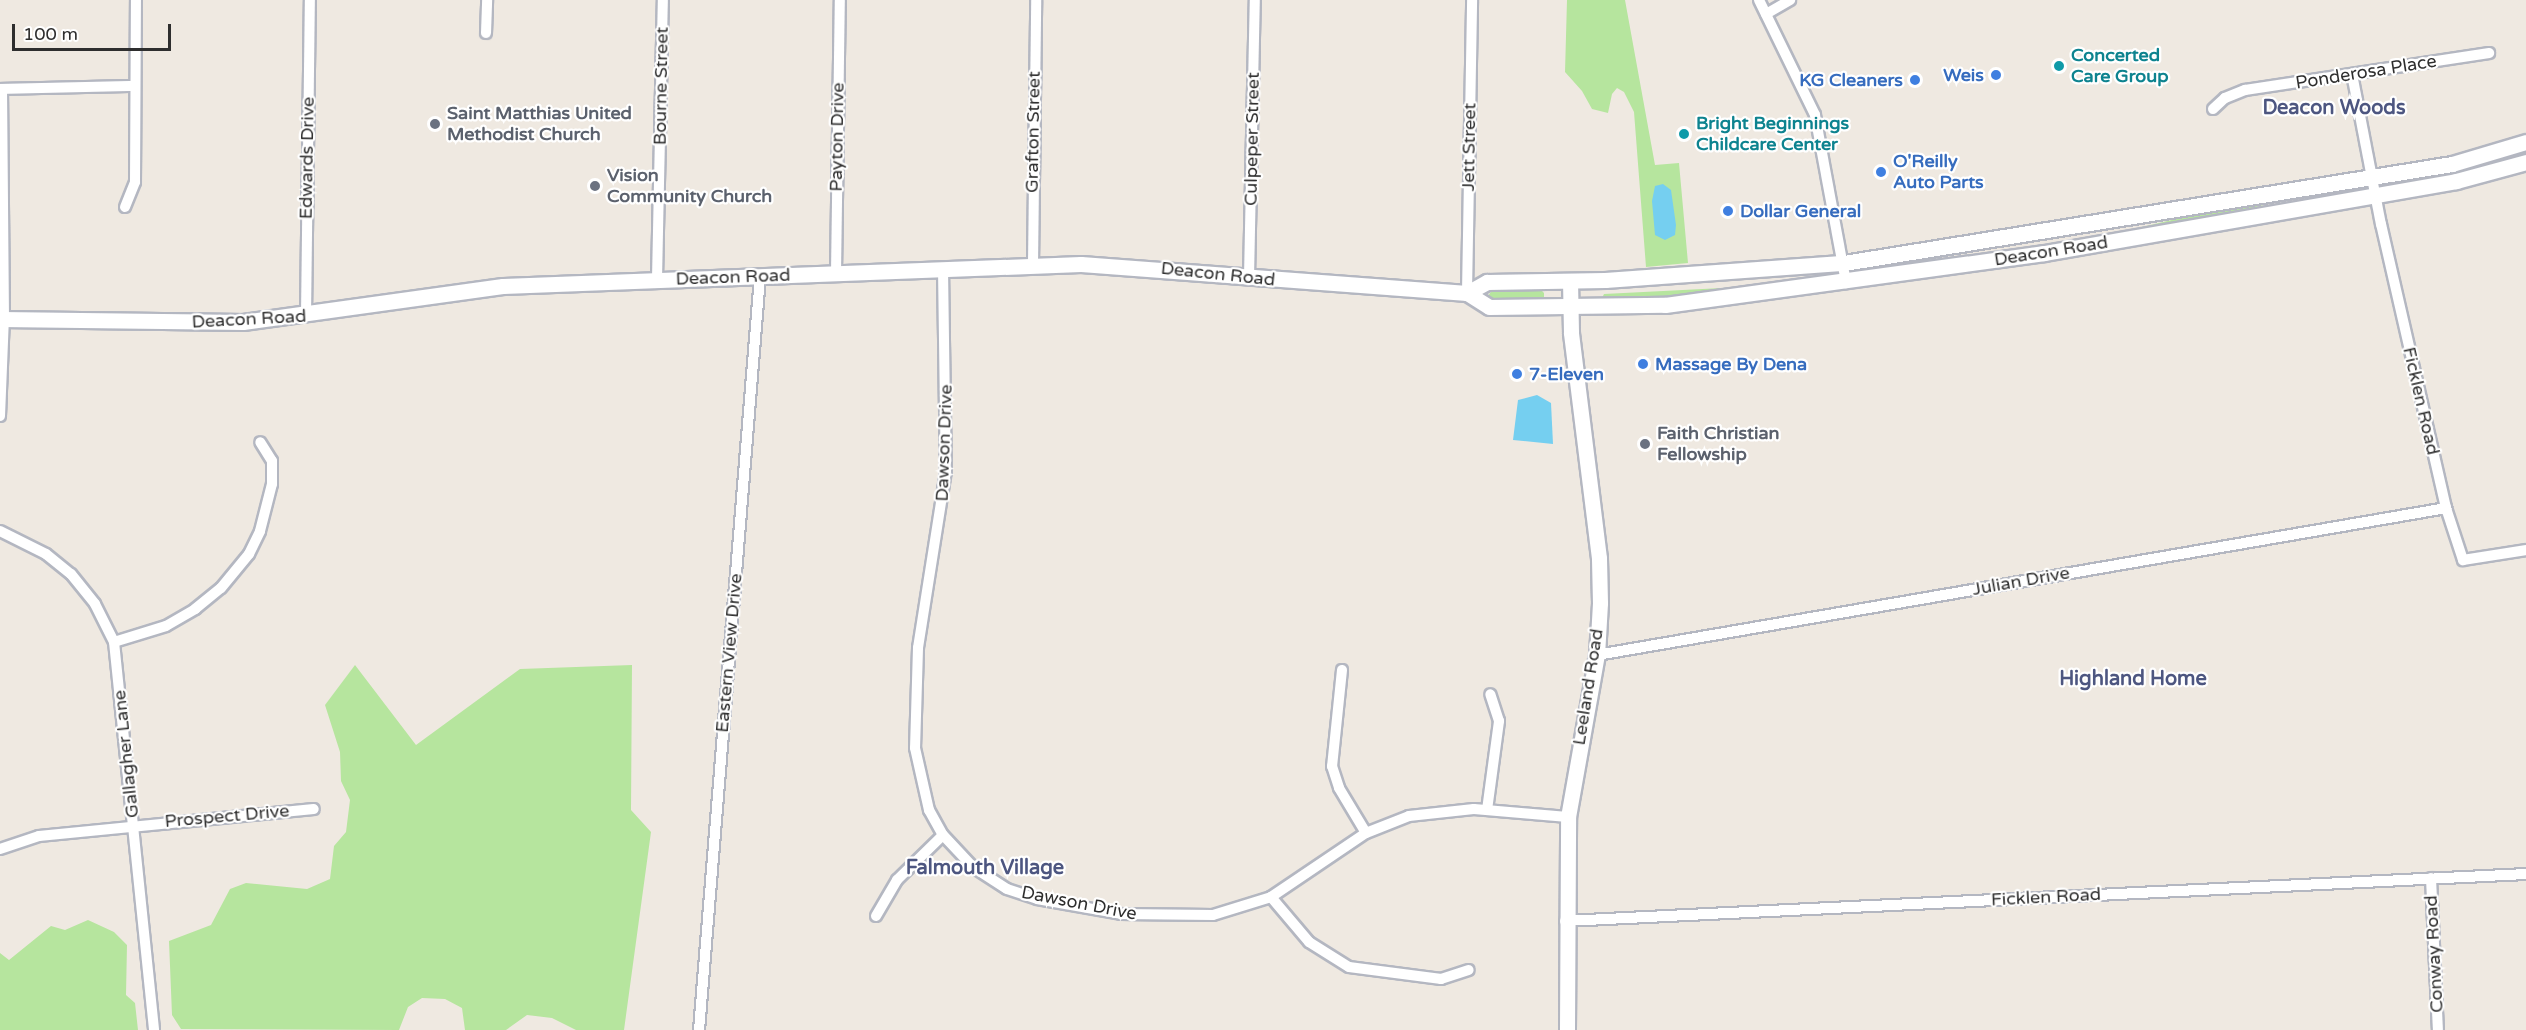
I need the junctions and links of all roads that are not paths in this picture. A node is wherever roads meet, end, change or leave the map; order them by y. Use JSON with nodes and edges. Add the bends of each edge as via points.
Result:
{"nodes":[{"id":1,"x":136,"y":0,"type":"edge"},
{"id":2,"x":310,"y":0,"type":"edge"},
{"id":3,"x":487,"y":0,"type":"edge"},
{"id":4,"x":663,"y":0,"type":"edge"},
{"id":5,"x":840,"y":0,"type":"edge"},
{"id":6,"x":1036,"y":0,"type":"edge"},
{"id":7,"x":1255,"y":0,"type":"edge"},
{"id":8,"x":1472,"y":0,"type":"edge"},
{"id":9,"x":1759,"y":0,"type":"edge"},
{"id":10,"x":1790,"y":0,"type":"edge"},
{"id":11,"x":1766,"y":14,"type":"junction"},
{"id":12,"x":486,"y":33,"type":"dead end"},
{"id":13,"x":2489,"y":53,"type":"dead end"},
{"id":14,"x":2352,"y":74,"type":"junction"},
{"id":15,"x":135,"y":86,"type":"junction"},
{"id":16,"x":1,"y":89,"type":"edge"},
{"id":17,"x":2213,"y":110,"type":"dead end"},
{"id":18,"x":2526,"y":142,"type":"edge"},
{"id":19,"x":2526,"y":162,"type":"edge"},
{"id":20,"x":2373,"y":177,"type":"junction"},
{"id":21,"x":2376,"y":195,"type":"junction"},
{"id":22,"x":125,"y":207,"type":"dead end"},
{"id":23,"x":1844,"y":262,"type":"junction"},
{"id":24,"x":1033,"y":264,"type":"junction"},
{"id":25,"x":943,"y":268,"type":"junction"},
{"id":26,"x":836,"y":273,"type":"junction"},
{"id":27,"x":760,"y":276,"type":"junction"},
{"id":28,"x":1249,"y":277,"type":"junction"},
{"id":29,"x":657,"y":279,"type":"junction"},
{"id":30,"x":1570,"y":282,"type":"junction"},
{"id":31,"x":1846,"y":283,"type":"junction"},
{"id":32,"x":1467,"y":293,"type":"junction"},
{"id":33,"x":1570,"y":308,"type":"junction"},
{"id":34,"x":306,"y":316,"type":"junction"},
{"id":35,"x":2,"y":318,"type":"edge"},
{"id":36,"x":0,"y":416,"type":"edge"},
{"id":37,"x":260,"y":442,"type":"dead end"},
{"id":38,"x":2446,"y":508,"type":"junction"},
{"id":39,"x":0,"y":531,"type":"edge"},
{"id":40,"x":2526,"y":550,"type":"edge"},
{"id":41,"x":114,"y":642,"type":"junction"},
{"id":42,"x":1597,"y":655,"type":"junction"},
{"id":43,"x":1342,"y":670,"type":"dead end"},
{"id":44,"x":1490,"y":694,"type":"dead end"},
{"id":45,"x":314,"y":809,"type":"dead end"},
{"id":46,"x":1487,"y":810,"type":"junction"},
{"id":47,"x":1568,"y":818,"type":"junction"},
{"id":48,"x":134,"y":824,"type":"junction"},
{"id":49,"x":1366,"y":833,"type":"junction"},
{"id":50,"x":943,"y":835,"type":"junction"},
{"id":51,"x":0,"y":849,"type":"edge"},
{"id":52,"x":2526,"y":874,"type":"edge"},
{"id":53,"x":2431,"y":878,"type":"junction"},
{"id":54,"x":1271,"y":897,"type":"junction"},
{"id":55,"x":876,"y":916,"type":"dead end"},
{"id":56,"x":1565,"y":921,"type":"junction"},
{"id":57,"x":1469,"y":970,"type":"dead end"},
{"id":58,"x":154,"y":1030,"type":"edge"},
{"id":59,"x":699,"y":1030,"type":"edge"},
{"id":60,"x":1567,"y":1030,"type":"edge"},
{"id":61,"x":2438,"y":1030,"type":"edge"}],
"edges":[{"from":1,"to":15,"type":"street"},
{"from":2,"to":34,"type":"street","name":"Edwards Drive"},
{"from":3,"to":12,"type":"street"},
{"from":4,"to":29,"type":"street","name":"Bourne Street"},
{"from":5,"to":26,"type":"street","name":"Payton Drive"},
{"from":6,"to":24,"type":"street","name":"Grafton Street"},
{"from":7,"to":28,"type":"street","name":"Culpeper Street"},
{"from":8,"to":32,"type":"street","name":"Jett Street"},
{"from":9,"to":11,"type":"street"},
{"from":10,"to":11,"type":"street"},
{"from":11,"to":23,"type":"street","via":[[1815,115]]},
{"from":13,"to":14,"type":"street","name":"Ponderosa Place"},
{"from":14,"to":17,"type":"street","name":"Ponderosa Place","via":[[2245,90],[2225,98]]},
{"from":14,"to":20,"type":"street","name":"Ficklen Road"},
{"from":15,"to":16,"type":"street"},
{"from":15,"to":22,"type":"street","via":[[135,182]]},
{"from":16,"to":35,"type":"street"},
{"from":18,"to":20,"type":"main road","name":"Deacon Road","via":[[2452,164]]},
{"from":19,"to":21,"type":"main road","name":"Deacon Road","via":[[2456,181]]},
{"from":20,"to":21,"type":"street","name":"Ficklen Road"},
{"from":20,"to":23,"type":"main road","name":"Deacon Road"},
{"from":21,"to":31,"type":"main road","name":"Deacon Road"},
{"from":21,"to":38,"type":"street","name":"Ficklen Road"},
{"from":23,"to":30,"type":"main road","name":"Deacon Road","via":[[1765,271]]},
{"from":23,"to":31,"type":"street"},
{"from":24,"to":25,"type":"main road","name":"Deacon Road"},
{"from":24,"to":28,"type":"main road","name":"Deacon Road","via":[[1140,266]]},
{"from":25,"to":26,"type":"main road","name":"Deacon Road"},
{"from":25,"to":50,"type":"street","name":"Dawson Drive","via":[[946,471],[918,648],[914,721],[922,792]]},
{"from":26,"to":27,"type":"main road","name":"Deacon Road"},
{"from":27,"to":29,"type":"main road","name":"Deacon Road"},
{"from":27,"to":59,"type":"street","name":"Eastern View Drive"},
{"from":28,"to":32,"type":"main road","name":"Deacon Road"},
{"from":29,"to":34,"type":"main road","name":"Deacon Road","via":[[468,290]]},
{"from":30,"to":32,"type":"main road","name":"Deacon Road","via":[[1486,282]]},
{"from":30,"to":33,"type":"main road"},
{"from":31,"to":33,"type":"main road","name":"Deacon Road","via":[[1699,302]]},
{"from":32,"to":33,"type":"main road","name":"Deacon Road","via":[[1489,306]]},
{"from":33,"to":42,"type":"main road","name":"Leeland Road","via":[[1599,558]]},
{"from":34,"to":35,"type":"main road","name":"Deacon Road","via":[[184,323]]},
{"from":35,"to":36,"type":"street"},
{"from":37,"to":41,"type":"street","via":[[272,461],[272,484],[260,531],[249,554],[221,588],[195,609],[166,626]]},
{"from":38,"to":40,"type":"street","name":"Ficklen Road","via":[[2463,560]]},
{"from":38,"to":42,"type":"street","name":"Julian Drive"},
{"from":39,"to":41,"type":"street","name":"Gallagher Lane","via":[[46,554],[71,574],[95,604]]},
{"from":41,"to":48,"type":"street","name":"Gallagher Lane"},
{"from":42,"to":47,"type":"main road","name":"Leeland Road"},
{"from":43,"to":49,"type":"street","via":[[1332,766],[1339,788]]},
{"from":44,"to":46,"type":"street","via":[[1499,721]]},
{"from":45,"to":48,"type":"street","name":"Prospect Drive"},
{"from":46,"to":47,"type":"street","name":"Dawson Drive"},
{"from":46,"to":49,"type":"street","name":"Dawson Drive","via":[[1432,811]]},
{"from":47,"to":56,"type":"main road","name":"Leeland Road"},
{"from":48,"to":51,"type":"street","name":"Prospect Drive","via":[[39,836]]},
{"from":48,"to":58,"type":"street","name":"Gallagher Lane"},
{"from":49,"to":54,"type":"street","name":"Dawson Drive"},
{"from":50,"to":54,"type":"street","name":"Dawson Drive","via":[[989,879],[1037,899],[1121,914],[1179,917],[1233,911]]},
{"from":50,"to":55,"type":"street","via":[[897,880]]},
{"from":52,"to":53,"type":"street","name":"Ficklen Road"},
{"from":53,"to":56,"type":"street","name":"Ficklen Road"},
{"from":53,"to":61,"type":"street","name":"Conway Road"},
{"from":54,"to":57,"type":"street","via":[[1314,947],[1349,967],[1442,979]]},
{"from":56,"to":60,"type":"main road","name":"Leeland Road"}]}
